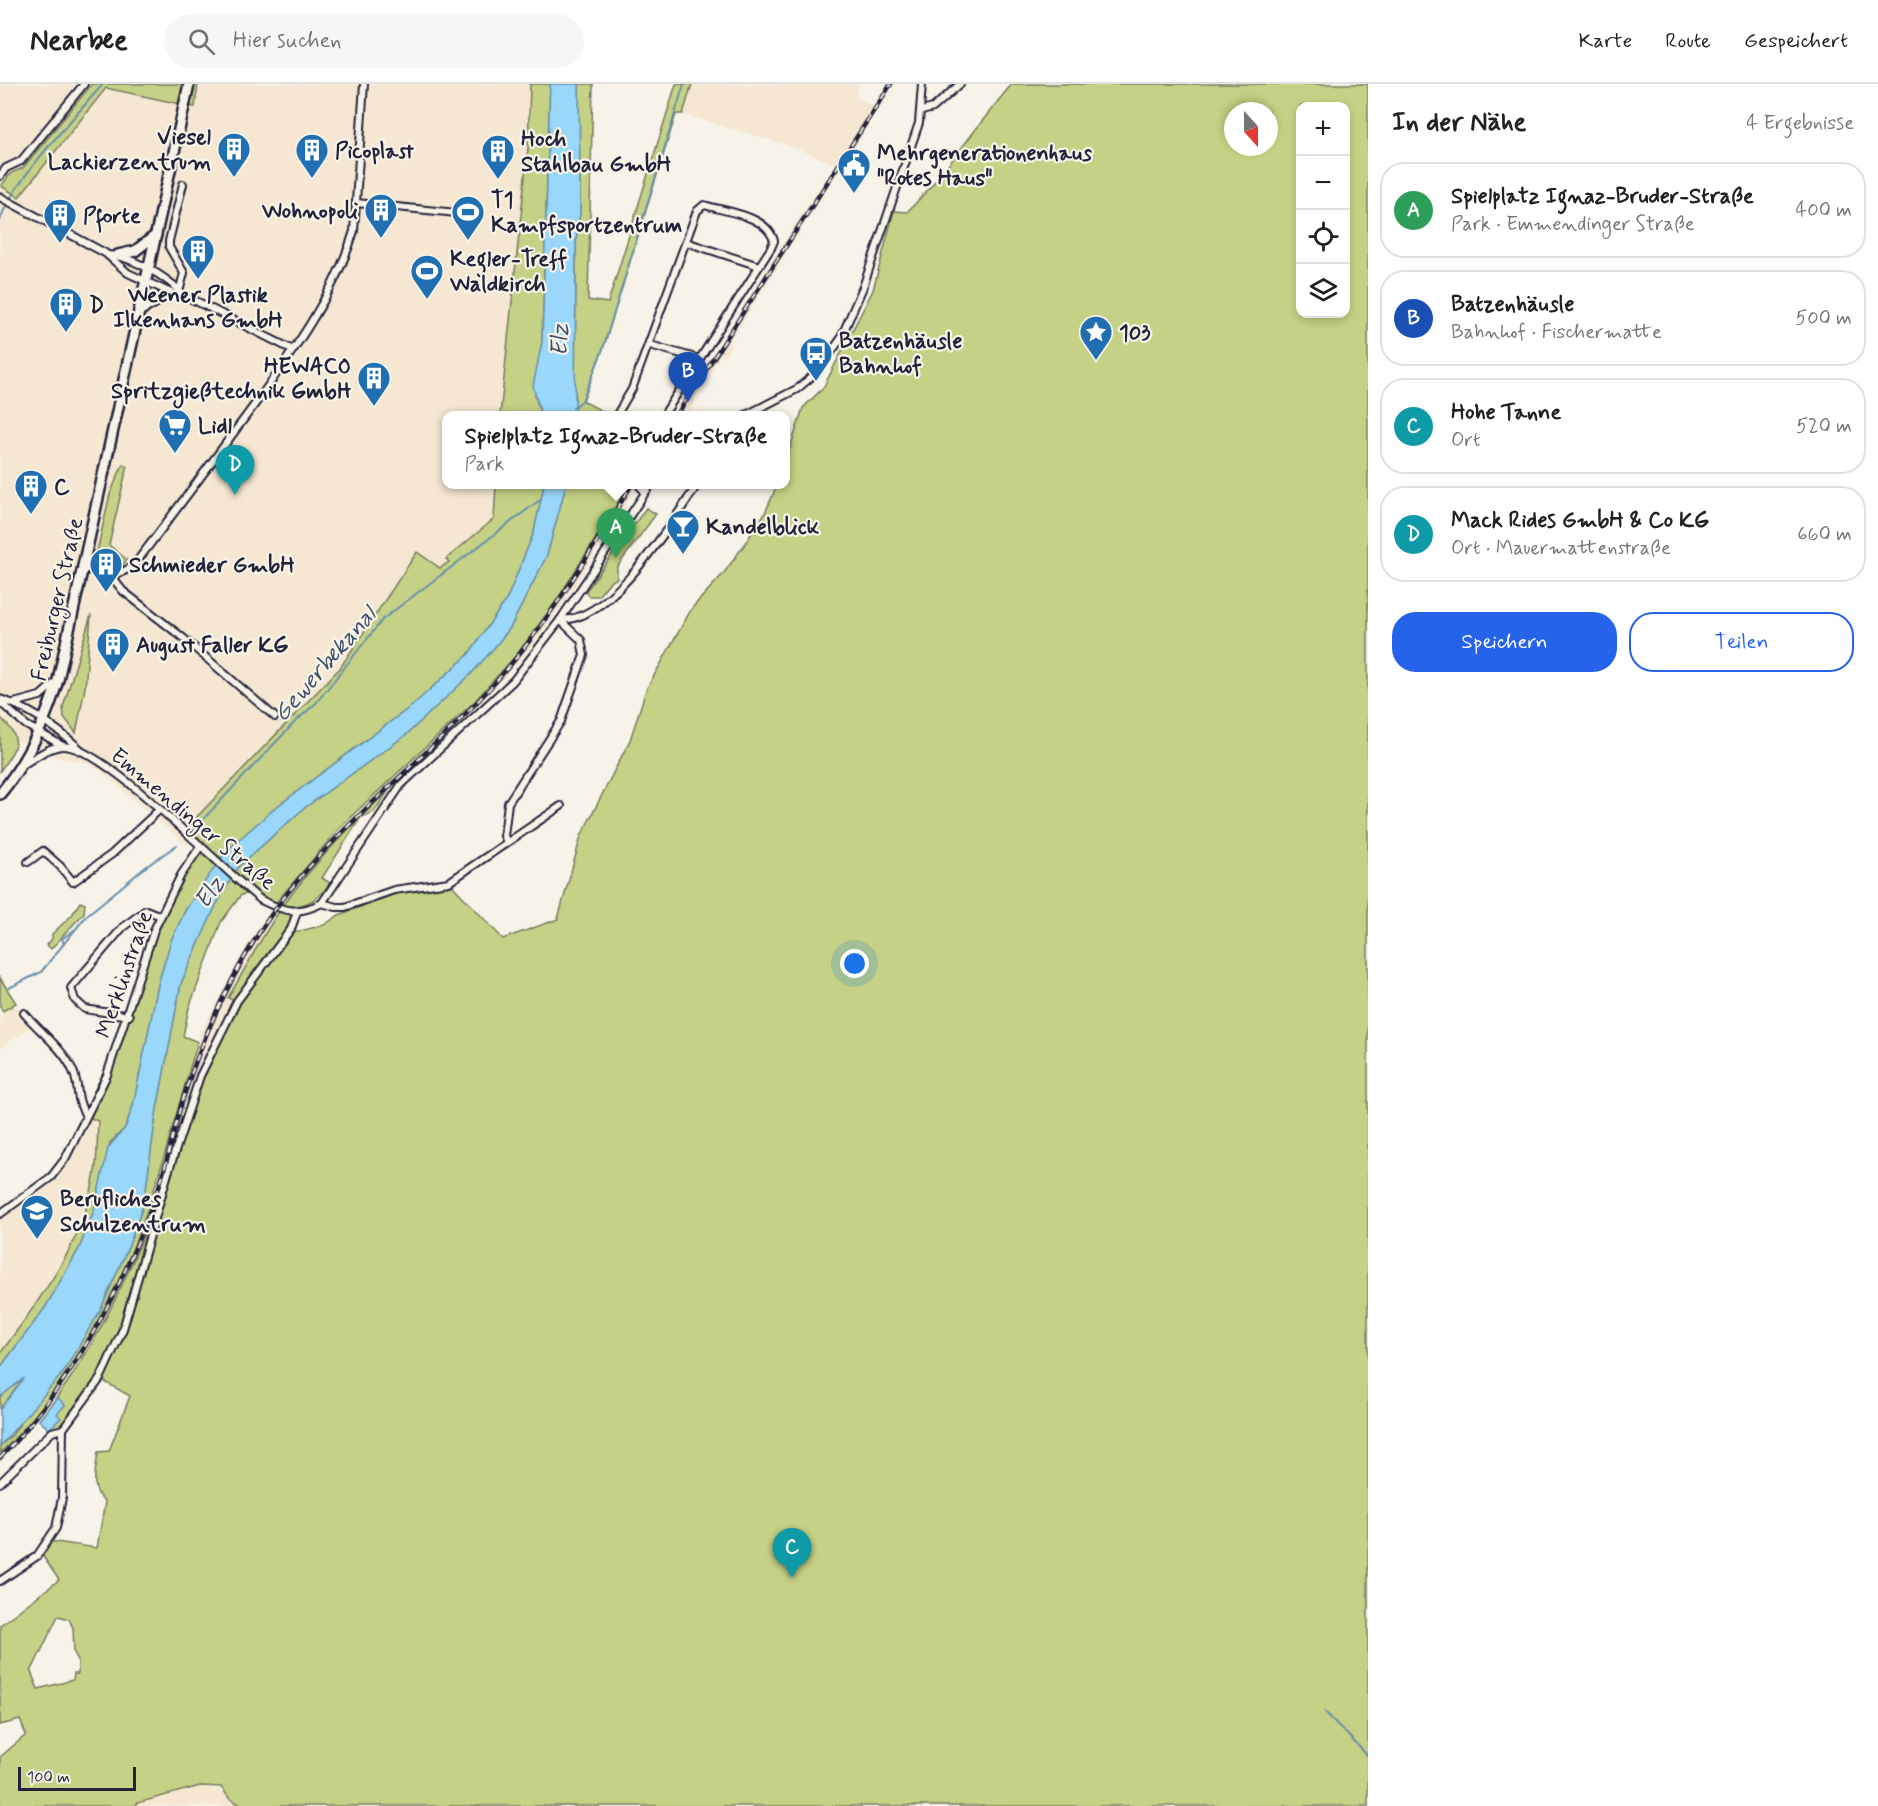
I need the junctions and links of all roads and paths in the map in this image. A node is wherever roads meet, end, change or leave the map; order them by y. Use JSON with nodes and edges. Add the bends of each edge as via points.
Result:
{"nodes":[{"id":1,"x":84,"y":84,"type":"edge"},
{"id":2,"x":189,"y":84,"type":"edge"},
{"id":3,"x":364,"y":84,"type":"edge"},
{"id":4,"x":922,"y":84,"type":"edge"},
{"id":5,"x":960,"y":84,"type":"edge"},
{"id":6,"x":922,"y":111,"type":"junction"},
{"id":7,"x":0,"y":176,"type":"edge"},
{"id":8,"x":183,"y":184,"type":"dead end"},
{"id":9,"x":0,"y":197,"type":"edge"},
{"id":10,"x":356,"y":203,"type":"junction"},
{"id":11,"x":477,"y":215,"type":"dead end"},
{"id":12,"x":156,"y":235,"type":"junction"},
{"id":13,"x":686,"y":242,"type":"junction"},
{"id":14,"x":113,"y":255,"type":"junction"},
{"id":15,"x":759,"y":266,"type":"junction"},
{"id":16,"x":148,"y":271,"type":"junction"},
{"id":17,"x":146,"y":282,"type":"junction"},
{"id":18,"x":175,"y":293,"type":"junction"},
{"id":19,"x":139,"y":311,"type":"junction"},
{"id":20,"x":650,"y":345,"type":"junction"},
{"id":21,"x":293,"y":350,"type":"junction"},
{"id":22,"x":699,"y":360,"type":"junction"},
{"id":23,"x":618,"y":411,"type":"edge"},
{"id":24,"x":666,"y":411,"type":"edge"},
{"id":25,"x":754,"y":411,"type":"edge"},
{"id":26,"x":642,"y":489,"type":"edge"},
{"id":27,"x":647,"y":489,"type":"edge"},
{"id":28,"x":694,"y":489,"type":"edge"},
{"id":29,"x":645,"y":492,"type":"junction"},
{"id":30,"x":84,"y":568,"type":"junction"},
{"id":31,"x":111,"y":576,"type":"junction"},
{"id":32,"x":560,"y":620,"type":"junction"},
{"id":33,"x":58,"y":680,"type":"junction"},
{"id":34,"x":0,"y":700,"type":"edge"},
{"id":35,"x":14,"y":703,"type":"junction"},
{"id":36,"x":275,"y":717,"type":"dead end"},
{"id":37,"x":44,"y":722,"type":"junction"},
{"id":38,"x":39,"y":733,"type":"junction"},
{"id":39,"x":63,"y":746,"type":"junction"},
{"id":40,"x":83,"y":752,"type":"junction"},
{"id":41,"x":20,"y":766,"type":"junction"},
{"id":42,"x":0,"y":794,"type":"edge"},
{"id":43,"x":561,"y":806,"type":"dead end"},
{"id":44,"x":159,"y":810,"type":"junction"},
{"id":45,"x":507,"y":842,"type":"junction"},
{"id":46,"x":200,"y":847,"type":"junction"},
{"id":47,"x":27,"y":862,"type":"dead end"},
{"id":48,"x":322,"y":903,"type":"junction"},
{"id":49,"x":297,"y":912,"type":"junction"},
{"id":50,"x":161,"y":916,"type":"junction"},
{"id":51,"x":24,"y":1013,"type":"dead end"},
{"id":52,"x":129,"y":1016,"type":"junction"},
{"id":53,"x":86,"y":1116,"type":"junction"},
{"id":54,"x":0,"y":1214,"type":"edge"},
{"id":55,"x":63,"y":1429,"type":"junction"},
{"id":56,"x":0,"y":1483,"type":"edge"},
{"id":57,"x":0,"y":1581,"type":"edge"}],
"edges":[{"from":1,"to":7,"type":"street","via":[[21,161],[6,168]]},
{"from":2,"to":12,"type":"street","name":"Freiburger Straße"},
{"from":3,"to":10,"type":"street"},
{"from":4,"to":6,"type":"street"},
{"from":5,"to":6,"type":"street","via":[[933,108]]},
{"from":6,"to":25,"type":"street","via":[[863,287],[840,340],[815,374],[797,389]]},
{"from":8,"to":18,"type":"street","via":[[169,241],[184,273]]},
{"from":9,"to":14,"type":"street"},
{"from":10,"to":11,"type":"street"},
{"from":10,"to":21,"type":"street","via":[[349,248]]},
{"from":12,"to":14,"type":"street","via":[[135,251]]},
{"from":12,"to":16,"type":"street","name":"Freiburger Straße"},
{"from":13,"to":15,"type":"street"},
{"from":13,"to":15,"type":"street","via":[[697,211],[704,205],[748,218],[762,223],[771,231],[774,241]]},
{"from":13,"to":20,"type":"street"},
{"from":14,"to":16,"type":"street"},
{"from":14,"to":17,"type":"street","via":[[118,266]]},
{"from":15,"to":22,"type":"street"},
{"from":16,"to":17,"type":"street","name":"Freiburger Straße"},
{"from":16,"to":18,"type":"street","via":[[174,285]]},
{"from":17,"to":18,"type":"street"},
{"from":17,"to":19,"type":"street","name":"Freiburger Straße"},
{"from":18,"to":19,"type":"street"},
{"from":18,"to":21,"type":"street"},
{"from":19,"to":30,"type":"street","name":"Freiburger Straße"},
{"from":20,"to":22,"type":"street"},
{"from":20,"to":23,"type":"street"},
{"from":21,"to":31,"type":"street","via":[[134,565]]},
{"from":22,"to":24,"type":"street"},
{"from":26,"to":29,"type":"street"},
{"from":27,"to":29,"type":"street"},
{"from":28,"to":32,"type":"street","via":[[647,556],[616,590],[586,614]]},
{"from":29,"to":32,"type":"street"},
{"from":30,"to":31,"type":"street"},
{"from":30,"to":33,"type":"street","name":"Freiburger Straße"},
{"from":31,"to":36,"type":"street","via":[[123,591]]},
{"from":32,"to":45,"type":"street","via":[[581,640],[584,655],[561,721],[508,803],[504,836]]},
{"from":32,"to":48,"type":"street","via":[[513,681],[401,785]]},
{"from":33,"to":35,"type":"street","via":[[40,696]]},
{"from":33,"to":37,"type":"street","name":"Freiburger Straße"},
{"from":34,"to":35,"type":"street","name":"Emmendinger Straße"},
{"from":34,"to":38,"type":"street","name":"Emmendinger Straße"},
{"from":35,"to":37,"type":"street","name":"Emmendinger Straße"},
{"from":37,"to":38,"type":"street","name":"Freiburger Straße"},
{"from":37,"to":40,"type":"street","name":"Emmendinger Straße"},
{"from":38,"to":39,"type":"street","name":"Emmendinger Straße"},
{"from":38,"to":41,"type":"street","name":"Freiburger Straße"},
{"from":39,"to":40,"type":"street","name":"Emmendinger Straße"},
{"from":39,"to":41,"type":"street","via":[[47,750]]},
{"from":40,"to":44,"type":"street","name":"Emmendinger Straße"},
{"from":41,"to":42,"type":"street","name":"Freiburger Straße"},
{"from":43,"to":45,"type":"street"},
{"from":44,"to":46,"type":"street","name":"Emmendinger Straße"},
{"from":44,"to":47,"type":"street","via":[[73,882],[43,851]]},
{"from":45,"to":48,"type":"street","via":[[449,882],[394,890],[345,907]]},
{"from":46,"to":49,"type":"street","name":"Emmendinger Straße","via":[[249,891],[273,906]]},
{"from":46,"to":50,"type":"street","name":"Merklinstraße"},
{"from":48,"to":49,"type":"street"},
{"from":49,"to":55,"type":"street","via":[[293,924],[237,1001],[218,1036],[200,1076],[168,1173],[123,1329],[100,1379]]},
{"from":50,"to":52,"type":"street","name":"Merklinstraße","via":[[141,964]]},
{"from":50,"to":52,"type":"street","via":[[147,910],[123,927],[71,988],[75,1000],[85,1008]]},
{"from":51,"to":53,"type":"street","via":[[74,1072],[77,1103]]},
{"from":52,"to":53,"type":"street","name":"Merklinstraße","via":[[107,1075]]},
{"from":53,"to":54,"type":"street","name":"Merklinstraße","via":[[65,1159],[51,1177]]},
{"from":55,"to":56,"type":"street","via":[[52,1432]]},
{"from":55,"to":57,"type":"street","via":[[62,1498],[56,1528],[37,1556]]}]}
